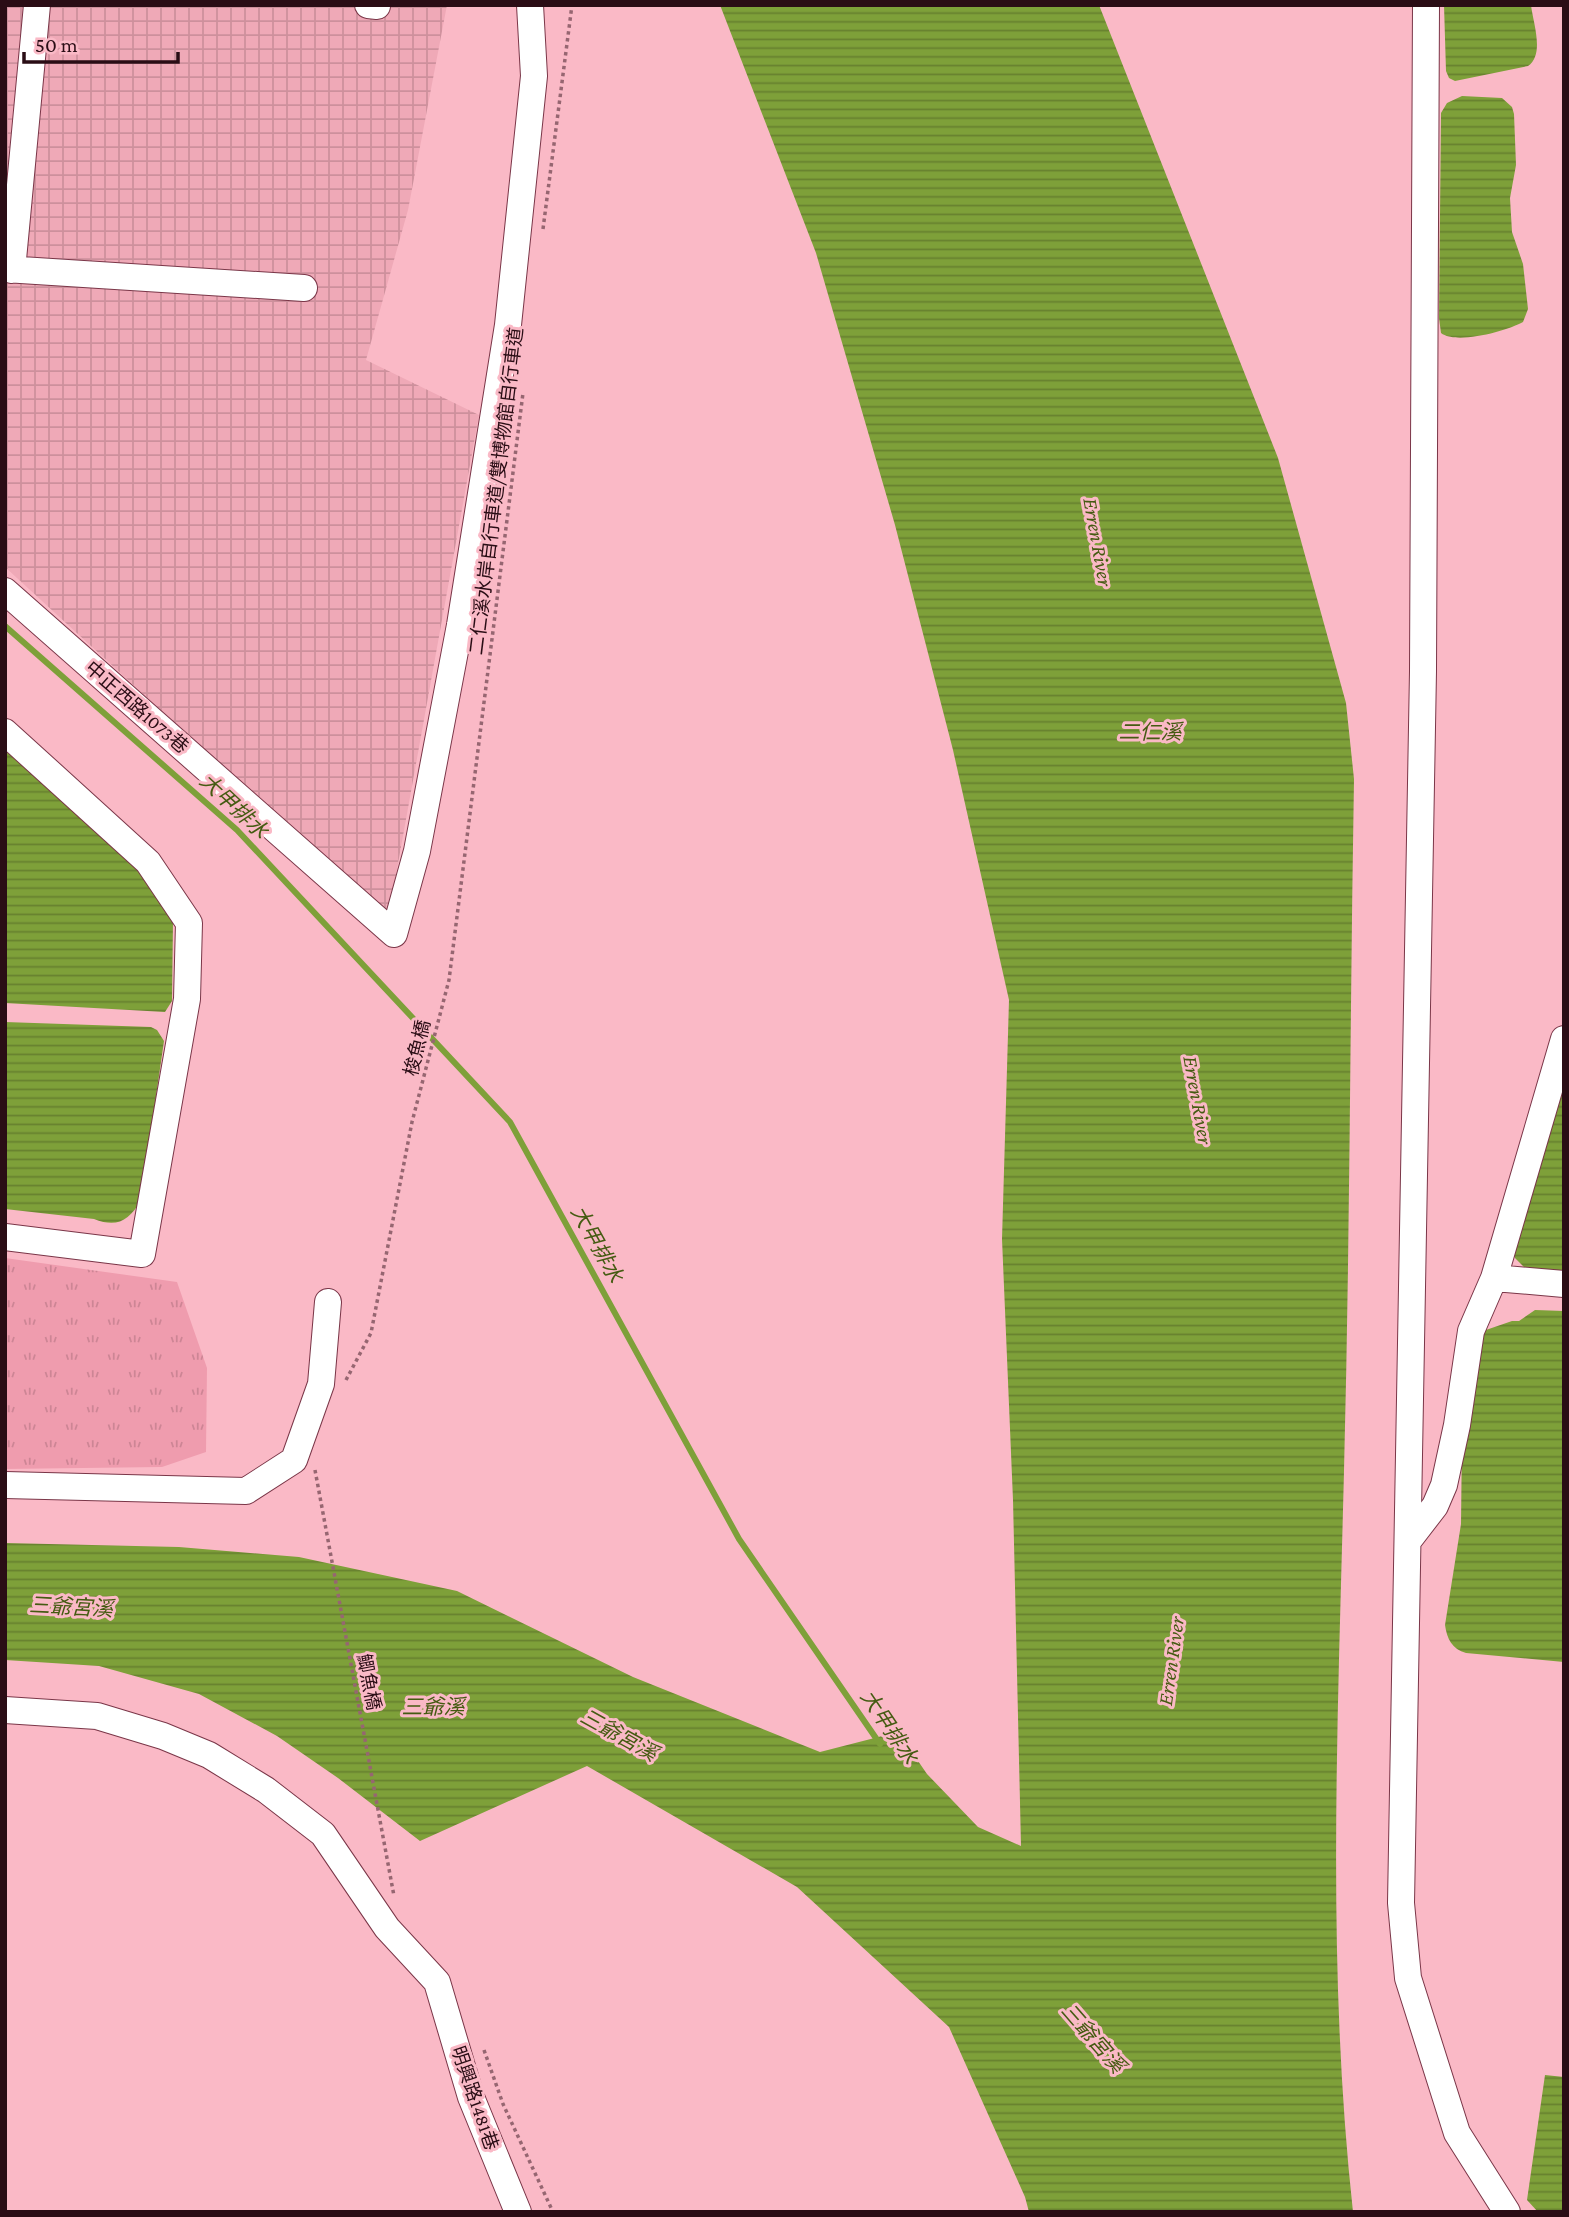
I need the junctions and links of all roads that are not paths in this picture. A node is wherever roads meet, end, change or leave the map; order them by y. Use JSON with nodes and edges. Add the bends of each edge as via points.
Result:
{"nodes":[{"id":1,"x":37,"y":5,"type":"edge"},
{"id":2,"x":368,"y":5,"type":"edge"},
{"id":3,"x":530,"y":5,"type":"edge"},
{"id":4,"x":1426,"y":5,"type":"edge"},
{"id":5,"x":377,"y":6,"type":"edge"},
{"id":6,"x":9,"y":270,"type":"edge"},
{"id":7,"x":303,"y":288,"type":"dead end"},
{"id":8,"x":5,"y":591,"type":"edge"},
{"id":9,"x":5,"y":732,"type":"edge"},
{"id":10,"x":1564,"y":1039,"type":"edge"},
{"id":11,"x":5,"y":1237,"type":"edge"},
{"id":12,"x":1494,"y":1278,"type":"junction"},
{"id":13,"x":1564,"y":1284,"type":"edge"},
{"id":14,"x":328,"y":1302,"type":"dead end"},
{"id":15,"x":5,"y":1485,"type":"edge"},
{"id":16,"x":1408,"y":1541,"type":"junction"},
{"id":17,"x":5,"y":1710,"type":"edge"},
{"id":18,"x":518,"y":2212,"type":"edge"},
{"id":19,"x":1507,"y":2212,"type":"edge"}],
"edges":[{"from":1,"to":6,"type":"street"},
{"from":2,"to":5,"type":"street"},
{"from":3,"to":8,"type":"street","name":"中正西路1073巷","via":[[534,76],[508,325],[460,625],[417,851],[394,934]]},
{"from":4,"to":16,"type":"street","via":[[1423,657]]},
{"from":6,"to":7,"type":"street"},
{"from":9,"to":11,"type":"street","via":[[148,862],[189,923],[187,999],[142,1254]]},
{"from":10,"to":12,"type":"street"},
{"from":12,"to":13,"type":"street"},
{"from":12,"to":16,"type":"street","via":[[1471,1331],[1444,1485],[1435,1506]]},
{"from":14,"to":15,"type":"street","via":[[321,1384],[294,1460],[246,1491]]},
{"from":16,"to":19,"type":"street","via":[[1401,1903],[1408,1978],[1457,2133]]},
{"from":17,"to":18,"type":"street","name":"明興路1481巷","via":[[97,1716],[163,1736],[209,1755],[266,1790],[323,1834],[387,1927],[438,1982],[471,2097]]}]}
